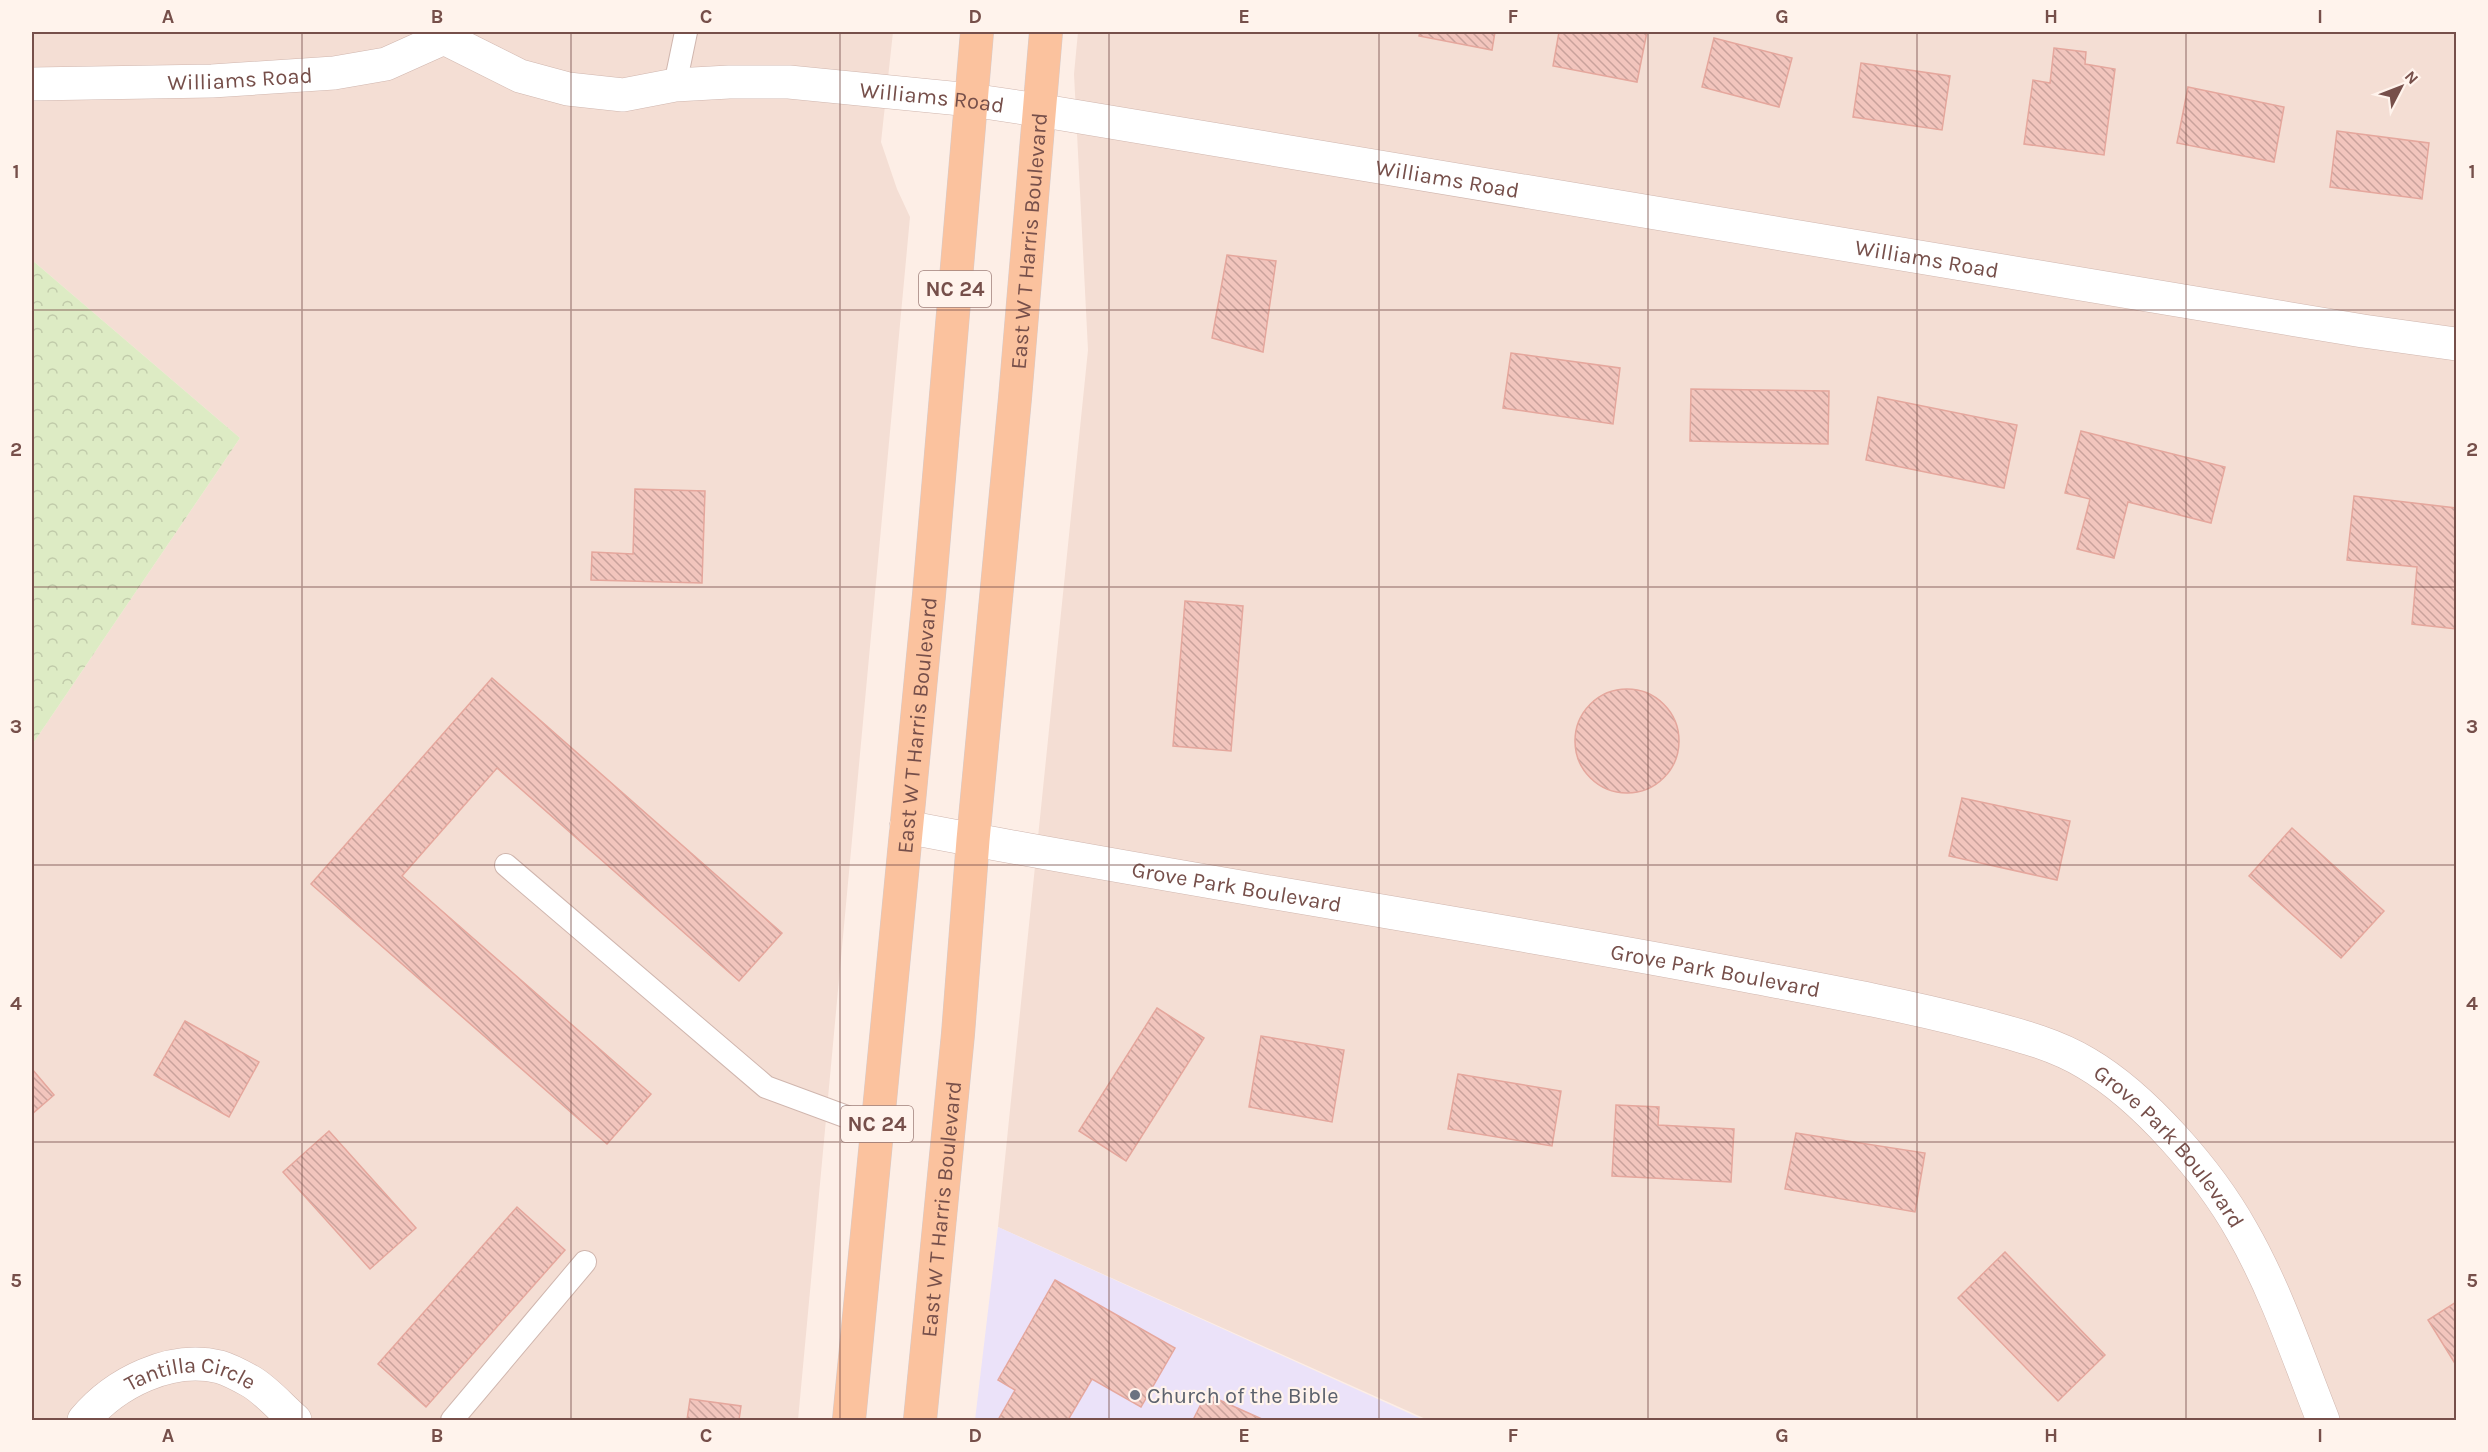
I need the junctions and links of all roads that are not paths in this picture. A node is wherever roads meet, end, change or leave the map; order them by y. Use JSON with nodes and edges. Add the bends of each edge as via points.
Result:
{"nodes":[{"id":1,"x":686,"y":32,"type":"edge"},
{"id":2,"x":977,"y":32,"type":"edge"},
{"id":3,"x":1046,"y":32,"type":"edge"},
{"id":4,"x":443,"y":35,"type":"edge"},
{"id":5,"x":32,"y":84,"type":"edge"},
{"id":6,"x":675,"y":85,"type":"junction"},
{"id":7,"x":971,"y":100,"type":"junction"},
{"id":8,"x":1038,"y":110,"type":"junction"},
{"id":9,"x":2457,"y":344,"type":"edge"},
{"id":10,"x":906,"y":827,"type":"junction"},
{"id":11,"x":973,"y":840,"type":"junction"},
{"id":12,"x":506,"y":865,"type":"dead end"},
{"id":13,"x":877,"y":1128,"type":"junction"},
{"id":14,"x":585,"y":1262,"type":"dead end"},
{"id":15,"x":84,"y":1420,"type":"edge"},
{"id":16,"x":295,"y":1420,"type":"edge"},
{"id":17,"x":453,"y":1420,"type":"edge"},
{"id":18,"x":849,"y":1420,"type":"edge"},
{"id":19,"x":920,"y":1420,"type":"edge"},
{"id":20,"x":2323,"y":1420,"type":"edge"}],
"edges":[{"from":1,"to":6,"type":"lane"},
{"from":2,"to":7,"type":"main road","name":"East W T Harris Boulevard","number":"NC 24"},
{"from":3,"to":8,"type":"main road","name":"East W T Harris Boulevard","number":"NC 24"},
{"from":4,"to":5,"type":"street","name":"Williams Road","via":[[386,64],[334,73],[212,81]]},
{"from":4,"to":6,"type":"street","name":"Williams Road","via":[[520,76],[568,89],[623,95]]},
{"from":6,"to":7,"type":"street","name":"Williams Road","via":[[789,82]]},
{"from":7,"to":8,"type":"street","name":"Williams Road"},
{"from":7,"to":10,"type":"main road","name":"East W T Harris Boulevard","number":"NC 24"},
{"from":8,"to":9,"type":"street","name":"Williams Road"},
{"from":8,"to":11,"type":"main road","name":"East W T Harris Boulevard","number":"NC 24"},
{"from":10,"to":11,"type":"street","name":"Grove Park Boulevard"},
{"from":10,"to":13,"type":"main road","name":"East W T Harris Boulevard","number":"NC 24"},
{"from":11,"to":19,"type":"main road","name":"East W T Harris Boulevard","number":"NC 24"},
{"from":11,"to":20,"type":"street","name":"Grove Park Boulevard","via":[[1687,964],[1912,1007],[2039,1041],[2086,1062],[2128,1093],[2214,1187],[2243,1231],[2275,1299]]},
{"from":12,"to":13,"type":"lane","via":[[766,1088]]},
{"from":13,"to":18,"type":"main road","name":"East W T Harris Boulevard","number":"NC 24"},
{"from":14,"to":17,"type":"lane"},
{"from":15,"to":16,"type":"street","name":"Tantilla Circle","via":[[95,1407],[152,1371],[186,1364],[220,1367],[252,1382]]}]}
